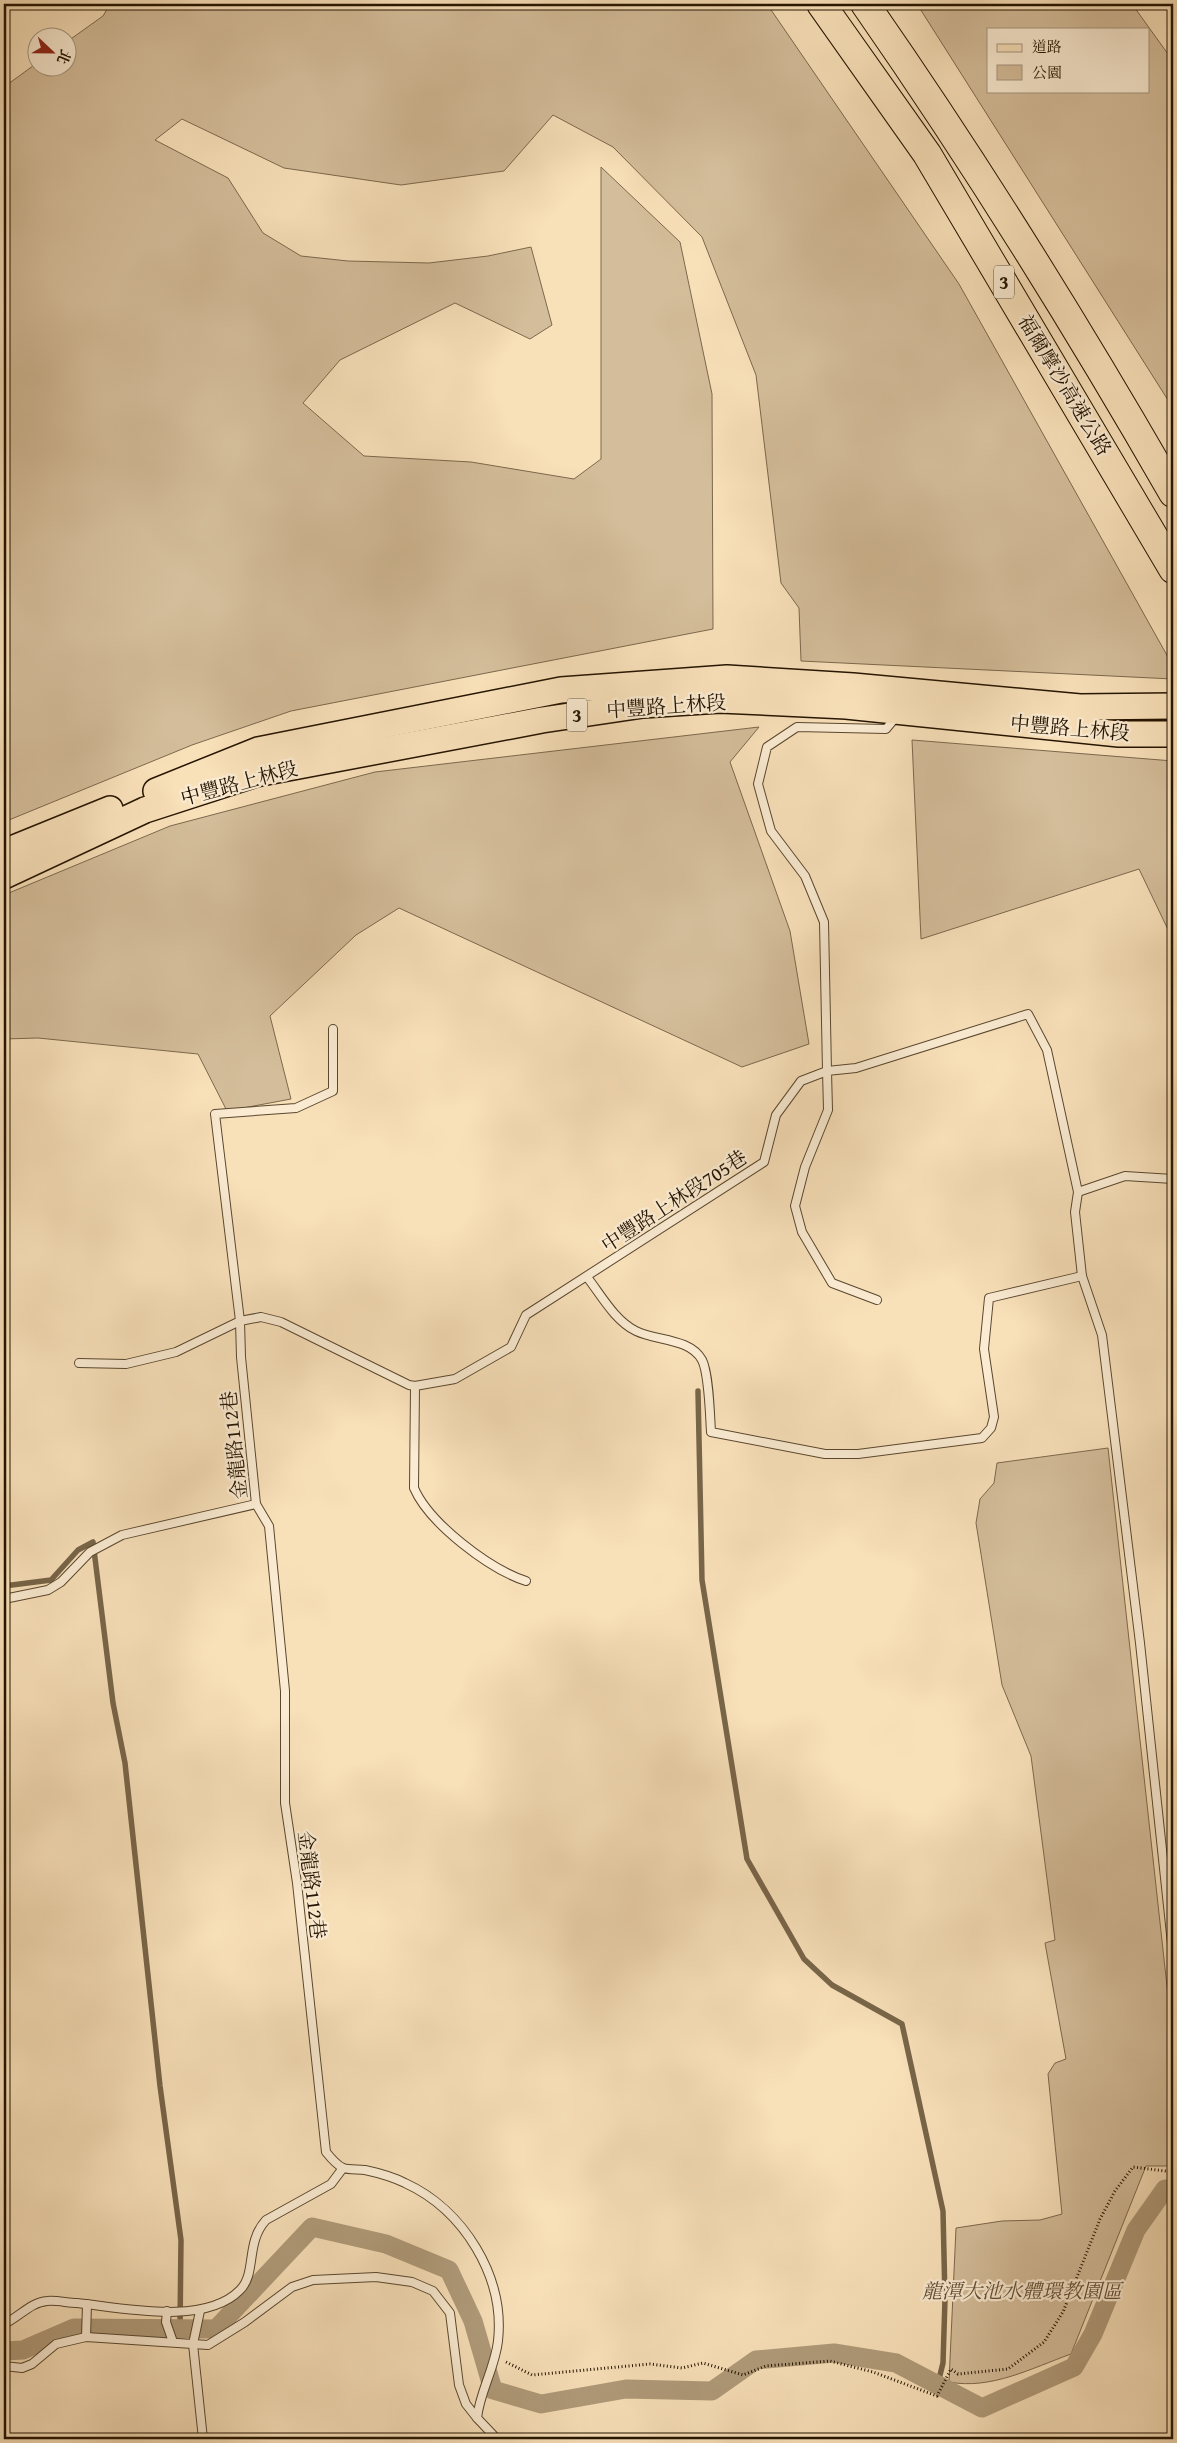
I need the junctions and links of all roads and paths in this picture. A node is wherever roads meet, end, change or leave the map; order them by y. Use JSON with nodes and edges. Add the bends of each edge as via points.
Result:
{"nodes":[{"id":1,"x":821,"y":4,"type":"edge"},
{"id":2,"x":865,"y":4,"type":"edge"},
{"id":3,"x":1173,"y":493,"type":"edge"},
{"id":4,"x":1173,"y":569,"type":"edge"},
{"id":5,"x":898,"y":701,"type":"junction"},
{"id":6,"x":1173,"y":706,"type":"edge"},
{"id":7,"x":1173,"y":734,"type":"edge"},
{"id":8,"x":4,"y":852,"type":"edge"},
{"id":9,"x":4,"y":876,"type":"edge"},
{"id":10,"x":333,"y":1029,"type":"dead end"},
{"id":11,"x":828,"y":1070,"type":"junction"},
{"id":12,"x":1173,"y":1179,"type":"edge"},
{"id":13,"x":1078,"y":1192,"type":"junction"},
{"id":14,"x":1082,"y":1276,"type":"junction"},
{"id":15,"x":587,"y":1277,"type":"junction"},
{"id":16,"x":877,"y":1300,"type":"dead end"},
{"id":17,"x":240,"y":1321,"type":"junction"},
{"id":18,"x":79,"y":1363,"type":"dead end"},
{"id":19,"x":416,"y":1386,"type":"junction"},
{"id":20,"x":256,"y":1504,"type":"junction"},
{"id":21,"x":526,"y":1581,"type":"dead end"},
{"id":22,"x":4,"y":1598,"type":"edge"},
{"id":23,"x":1173,"y":1953,"type":"edge"},
{"id":24,"x":342,"y":2168,"type":"junction"},
{"id":25,"x":1173,"y":2172,"type":"edge"},
{"id":26,"x":87,"y":2305,"type":"junction"},
{"id":27,"x":170,"y":2311,"type":"junction"},
{"id":28,"x":200,"y":2311,"type":"junction"},
{"id":29,"x":4,"y":2324,"type":"edge"},
{"id":30,"x":86,"y":2336,"type":"junction"},
{"id":31,"x":173,"y":2342,"type":"junction"},
{"id":32,"x":193,"y":2344,"type":"junction"},
{"id":33,"x":494,"y":2361,"type":"junction"},
{"id":34,"x":4,"y":2366,"type":"edge"},
{"id":35,"x":477,"y":2418,"type":"junction"},
{"id":36,"x":203,"y":2439,"type":"edge"},
{"id":37,"x":497,"y":2439,"type":"edge"}],
"edges":[{"from":1,"to":4,"type":"highway","name":"福爾摩沙高速公路","number":"3","via":[[927,154]]},
{"from":2,"to":3,"type":"highway","name":"福爾摩沙高速公路","number":"3","via":[[917,78],[1094,356]]},
{"from":5,"to":6,"type":"main road","name":"中豐路上林段","number":"3","via":[[1080,707]]},
{"from":5,"to":7,"type":"main road","name":"中豐路上林段","number":"3","via":[[1119,734]]},
{"from":5,"to":8,"type":"main road","name":"中豐路上林段","number":"3","via":[[727,678],[561,690],[258,750]]},
{"from":5,"to":9,"type":"main road","name":"中豐路上林段","number":"3","via":[[846,706],[720,700],[643,704],[256,774],[146,810]]},
{"from":5,"to":11,"type":"lane","via":[[886,729],[798,727],[767,747],[758,784],[771,831],[805,876],[824,922]]},
{"from":10,"to":17,"type":"lane","name":"金龍路112巷","via":[[333,1091],[296,1108],[215,1114]]},
{"from":11,"to":13,"type":"lane","name":"中豐路上林段705巷","via":[[856,1068],[1028,1014],[1047,1050]]},
{"from":11,"to":15,"type":"lane","name":"中豐路上林段705巷","via":[[801,1081],[776,1115],[764,1162]]},
{"from":11,"to":16,"type":"lane","via":[[828,1110],[804,1167],[795,1206],[802,1232],[832,1283]]},
{"from":12,"to":13,"type":"lane","via":[[1125,1176]]},
{"from":13,"to":14,"type":"lane","via":[[1075,1212]]},
{"from":14,"to":15,"type":"lane","via":[[989,1298],[984,1349],[994,1417],[991,1428],[982,1438],[858,1454],[825,1454],[711,1432],[705,1372],[697,1352],[687,1346],[637,1332],[623,1322]]},
{"from":14,"to":23,"type":"lane","via":[[1102,1335],[1140,1643]]},
{"from":15,"to":19,"type":"lane","name":"中豐路上林段705巷","via":[[526,1314],[512,1347],[455,1379]]},
{"from":17,"to":18,"type":"lane","via":[[176,1352],[126,1364]]},
{"from":17,"to":19,"type":"lane","via":[[261,1317],[281,1322]]},
{"from":17,"to":20,"type":"lane","name":"金龍路112巷","via":[[240,1357]]},
{"from":19,"to":21,"type":"lane","via":[[414,1488],[419,1501],[469,1550],[510,1576]]},
{"from":20,"to":22,"type":"lane","via":[[122,1536],[90,1552],[61,1582],[48,1590]]},
{"from":20,"to":24,"type":"lane","name":"金龍路112巷","via":[[269,1526],[285,1691],[284,1803],[298,1883],[326,2152]]},
{"from":24,"to":28,"type":"lane","via":[[331,2184],[266,2220],[254,2240],[242,2288],[226,2301]]},
{"from":24,"to":33,"type":"lane","via":[[364,2170],[406,2183],[443,2207],[472,2240],[490,2278],[498,2319]]},
{"from":25,"to":33,"type":"path","via":[[1133,2167],[1100,2219],[1064,2312],[1044,2342],[1008,2369],[958,2374],[951,2369],[937,2396],[873,2372],[830,2362],[766,2366],[743,2375],[703,2363],[682,2368],[650,2364],[532,2375]]},
{"from":26,"to":27,"type":"lane"},
{"from":26,"to":29,"type":"lane","via":[[46,2301],[26,2309]]},
{"from":26,"to":30,"type":"lane"},
{"from":27,"to":28,"type":"lane"},
{"from":27,"to":31,"type":"lane","via":[[166,2322]]},
{"from":28,"to":32,"type":"lane"},
{"from":30,"to":31,"type":"lane"},
{"from":30,"to":34,"type":"lane","via":[[56,2344],[22,2368]]},
{"from":31,"to":32,"type":"lane"},
{"from":32,"to":35,"type":"lane","via":[[208,2345],[292,2287],[313,2280],[376,2277],[412,2282],[433,2291],[450,2314],[459,2385],[466,2404]]},
{"from":32,"to":36,"type":"lane"},
{"from":33,"to":35,"type":"lane","via":[[479,2400]]},
{"from":35,"to":37,"type":"lane"}]}
